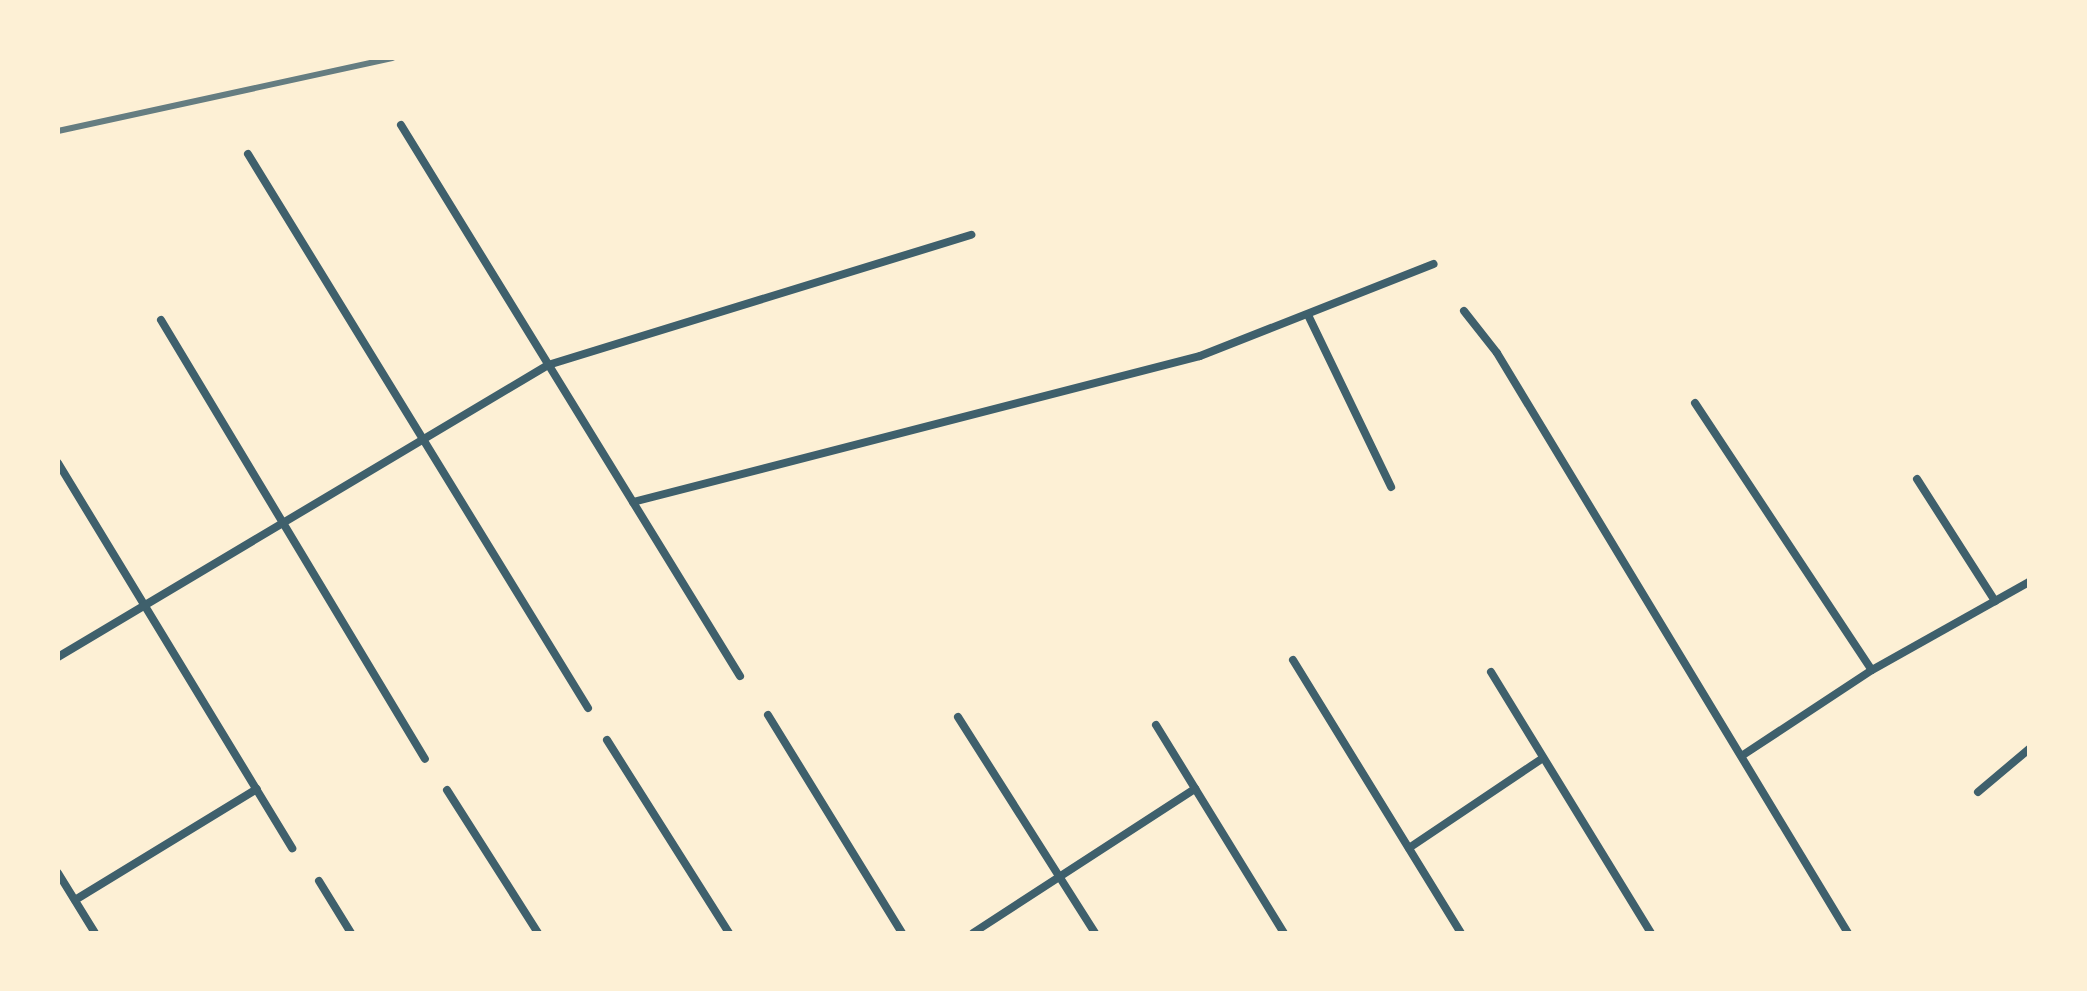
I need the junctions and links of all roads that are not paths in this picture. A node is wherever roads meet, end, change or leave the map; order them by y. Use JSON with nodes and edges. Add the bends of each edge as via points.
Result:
{"nodes":[{"id":1,"x":401,"y":125,"type":"dead end"},
{"id":2,"x":248,"y":154,"type":"dead end"},
{"id":3,"x":971,"y":235,"type":"dead end"},
{"id":4,"x":1434,"y":264,"type":"dead end"},
{"id":5,"x":1464,"y":311,"type":"dead end"},
{"id":6,"x":1308,"y":315,"type":"junction"},
{"id":7,"x":161,"y":320,"type":"dead end"},
{"id":8,"x":548,"y":365,"type":"junction"},
{"id":9,"x":1695,"y":403,"type":"dead end"},
{"id":10,"x":422,"y":440,"type":"junction"},
{"id":11,"x":58,"y":463,"type":"edge"},
{"id":12,"x":1917,"y":479,"type":"dead end"},
{"id":13,"x":1391,"y":487,"type":"dead end"},
{"id":14,"x":633,"y":502,"type":"junction"},
{"id":15,"x":283,"y":523,"type":"junction"},
{"id":16,"x":2029,"y":582,"type":"edge"},
{"id":17,"x":1995,"y":601,"type":"junction"},
{"id":18,"x":146,"y":604,"type":"junction"},
{"id":19,"x":58,"y":657,"type":"edge"},
{"id":20,"x":1293,"y":660,"type":"dead end"},
{"id":21,"x":1872,"y":670,"type":"junction"},
{"id":22,"x":1491,"y":672,"type":"dead end"},
{"id":23,"x":740,"y":676,"type":"dead end"},
{"id":24,"x":588,"y":708,"type":"dead end"},
{"id":25,"x":768,"y":715,"type":"dead end"},
{"id":26,"x":958,"y":717,"type":"dead end"},
{"id":27,"x":1156,"y":725,"type":"dead end"},
{"id":28,"x":607,"y":740,"type":"dead end"},
{"id":29,"x":2029,"y":749,"type":"edge"},
{"id":30,"x":1743,"y":755,"type":"junction"},
{"id":31,"x":1543,"y":758,"type":"junction"},
{"id":32,"x":425,"y":759,"type":"dead end"},
{"id":33,"x":257,"y":789,"type":"junction"},
{"id":34,"x":1195,"y":789,"type":"junction"},
{"id":35,"x":447,"y":790,"type":"dead end"},
{"id":36,"x":1978,"y":792,"type":"dead end"},
{"id":37,"x":292,"y":848,"type":"dead end"},
{"id":38,"x":1409,"y":848,"type":"junction"},
{"id":39,"x":58,"y":873,"type":"edge"},
{"id":40,"x":1061,"y":879,"type":"junction"},
{"id":41,"x":319,"y":881,"type":"dead end"},
{"id":42,"x":75,"y":900,"type":"junction"},
{"id":43,"x":95,"y":933,"type":"edge"},
{"id":44,"x":351,"y":933,"type":"edge"},
{"id":45,"x":538,"y":933,"type":"edge"},
{"id":46,"x":729,"y":933,"type":"edge"},
{"id":47,"x":902,"y":933,"type":"edge"},
{"id":48,"x":973,"y":933,"type":"edge"},
{"id":49,"x":1095,"y":933,"type":"edge"},
{"id":50,"x":1284,"y":933,"type":"edge"},
{"id":51,"x":1461,"y":933,"type":"edge"},
{"id":52,"x":1651,"y":933,"type":"edge"},
{"id":53,"x":1848,"y":933,"type":"edge"}],
"edges":[{"from":1,"to":8,"type":"street"},
{"from":2,"to":10,"type":"street"},
{"from":3,"to":8,"type":"street"},
{"from":4,"to":6,"type":"street"},
{"from":5,"to":30,"type":"street","via":[[1497,353],[1683,666]]},
{"from":6,"to":13,"type":"street"},
{"from":6,"to":14,"type":"street","via":[[1200,356]]},
{"from":7,"to":15,"type":"street"},
{"from":8,"to":10,"type":"street"},
{"from":8,"to":14,"type":"street"},
{"from":9,"to":21,"type":"street"},
{"from":10,"to":15,"type":"street"},
{"from":10,"to":24,"type":"street"},
{"from":11,"to":18,"type":"street"},
{"from":12,"to":17,"type":"street"},
{"from":14,"to":23,"type":"street"},
{"from":15,"to":18,"type":"street"},
{"from":15,"to":32,"type":"street"},
{"from":16,"to":17,"type":"street"},
{"from":17,"to":21,"type":"street"},
{"from":18,"to":19,"type":"street"},
{"from":18,"to":33,"type":"street"},
{"from":20,"to":38,"type":"street"},
{"from":21,"to":30,"type":"street"},
{"from":22,"to":31,"type":"street"},
{"from":25,"to":47,"type":"street"},
{"from":26,"to":40,"type":"street"},
{"from":27,"to":34,"type":"street"},
{"from":28,"to":46,"type":"street"},
{"from":29,"to":36,"type":"street"},
{"from":30,"to":53,"type":"street"},
{"from":31,"to":38,"type":"street"},
{"from":31,"to":52,"type":"street"},
{"from":33,"to":37,"type":"street"},
{"from":33,"to":42,"type":"street"},
{"from":34,"to":40,"type":"street"},
{"from":34,"to":50,"type":"street"},
{"from":35,"to":45,"type":"street"},
{"from":38,"to":51,"type":"street"},
{"from":39,"to":42,"type":"street"},
{"from":40,"to":48,"type":"street"},
{"from":40,"to":49,"type":"street"},
{"from":41,"to":44,"type":"street"},
{"from":42,"to":43,"type":"street"}]}
